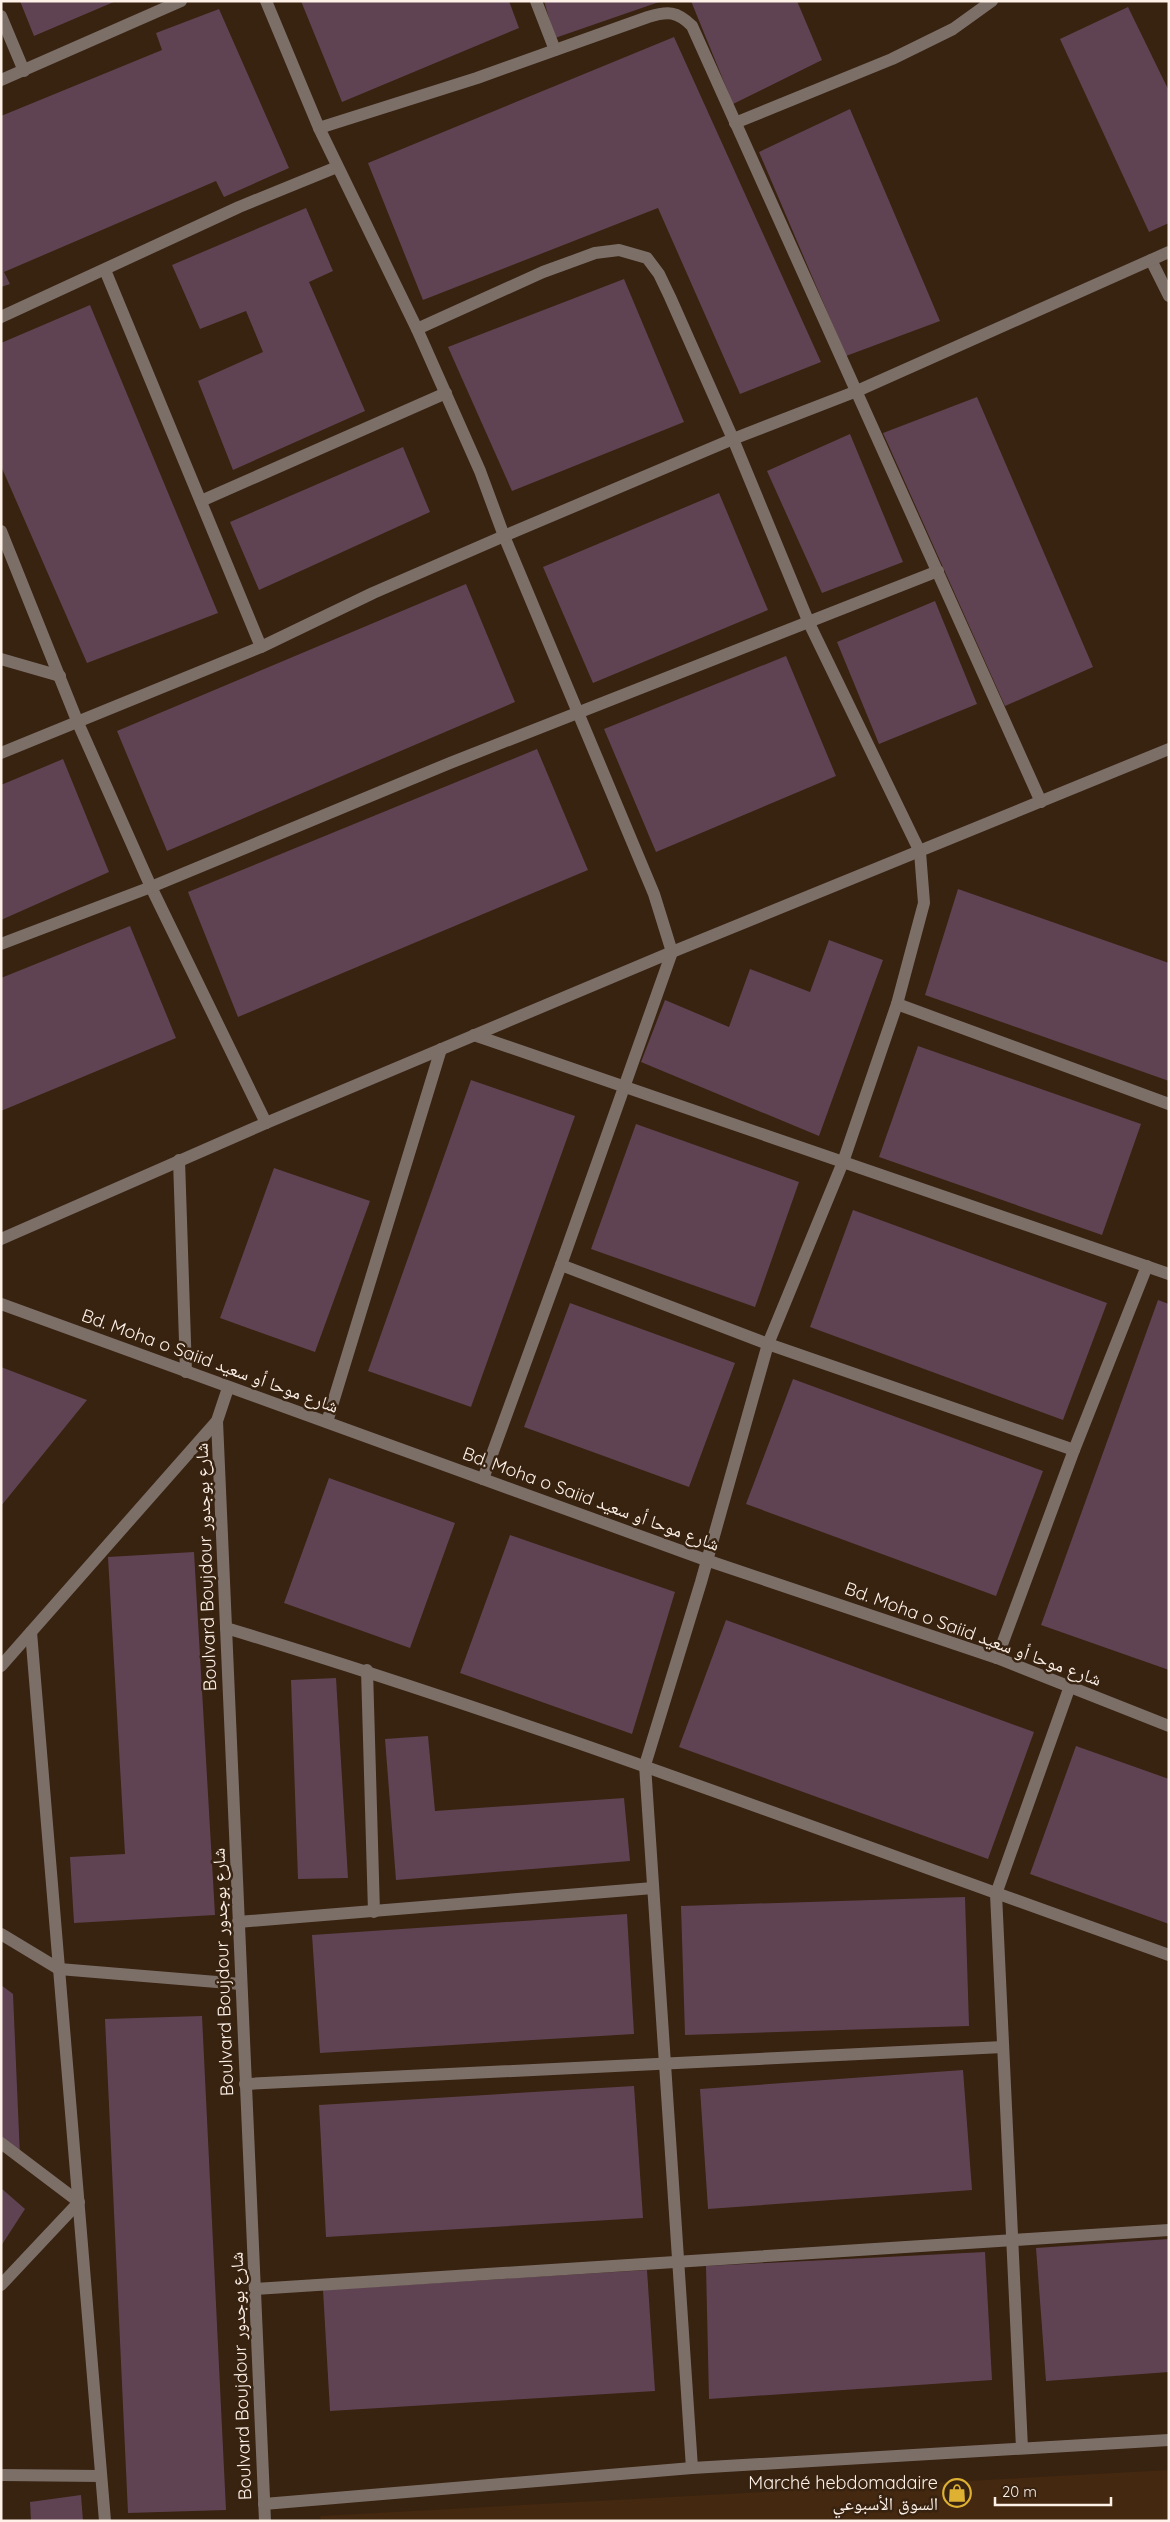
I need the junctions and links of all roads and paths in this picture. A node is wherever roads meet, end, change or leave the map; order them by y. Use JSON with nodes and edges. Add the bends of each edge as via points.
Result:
{"nodes":[{"id":1,"x":181,"y":1,"type":"edge"},
{"id":2,"x":266,"y":1,"type":"edge"},
{"id":3,"x":536,"y":1,"type":"edge"},
{"id":4,"x":992,"y":1,"type":"edge"},
{"id":5,"x":1,"y":16,"type":"edge"},
{"id":6,"x":555,"y":50,"type":"junction"},
{"id":7,"x":24,"y":71,"type":"junction"},
{"id":8,"x":1,"y":80,"type":"edge"},
{"id":9,"x":735,"y":122,"type":"junction"},
{"id":10,"x":319,"y":128,"type":"junction"},
{"id":11,"x":337,"y":167,"type":"junction"},
{"id":12,"x":1169,"y":252,"type":"edge"},
{"id":13,"x":1151,"y":260,"type":"junction"},
{"id":14,"x":106,"y":270,"type":"junction"},
{"id":15,"x":1169,"y":296,"type":"edge"},
{"id":16,"x":1,"y":316,"type":"edge"},
{"id":17,"x":417,"y":329,"type":"junction"},
{"id":18,"x":857,"y":391,"type":"junction"},
{"id":19,"x":446,"y":393,"type":"junction"},
{"id":20,"x":733,"y":439,"type":"junction"},
{"id":21,"x":201,"y":501,"type":"junction"},
{"id":22,"x":1,"y":531,"type":"edge"},
{"id":23,"x":504,"y":536,"type":"junction"},
{"id":24,"x":938,"y":571,"type":"junction"},
{"id":25,"x":809,"y":623,"type":"junction"},
{"id":26,"x":262,"y":647,"type":"junction"},
{"id":27,"x":1,"y":659,"type":"edge"},
{"id":28,"x":60,"y":676,"type":"junction"},
{"id":29,"x":579,"y":712,"type":"junction"},
{"id":30,"x":78,"y":723,"type":"junction"},
{"id":31,"x":1169,"y":749,"type":"edge"},
{"id":32,"x":1,"y":753,"type":"edge"},
{"id":33,"x":1041,"y":802,"type":"junction"},
{"id":34,"x":920,"y":852,"type":"junction"},
{"id":35,"x":152,"y":887,"type":"junction"},
{"id":36,"x":1,"y":944,"type":"edge"},
{"id":37,"x":672,"y":952,"type":"junction"},
{"id":38,"x":897,"y":1004,"type":"junction"},
{"id":39,"x":474,"y":1035,"type":"junction"},
{"id":40,"x":441,"y":1049,"type":"junction"},
{"id":41,"x":624,"y":1086,"type":"junction"},
{"id":42,"x":1169,"y":1104,"type":"edge"},
{"id":43,"x":266,"y":1123,"type":"junction"},
{"id":44,"x":180,"y":1160,"type":"junction"},
{"id":45,"x":843,"y":1162,"type":"junction"},
{"id":46,"x":1,"y":1239,"type":"edge"},
{"id":47,"x":561,"y":1265,"type":"junction"},
{"id":48,"x":1147,"y":1266,"type":"junction"},
{"id":49,"x":1169,"y":1274,"type":"edge"},
{"id":50,"x":1,"y":1304,"type":"edge"},
{"id":51,"x":768,"y":1344,"type":"junction"},
{"id":52,"x":186,"y":1372,"type":"junction"},
{"id":53,"x":228,"y":1388,"type":"junction"},
{"id":54,"x":217,"y":1421,"type":"junction"},
{"id":55,"x":327,"y":1422,"type":"junction"},
{"id":56,"x":1074,"y":1450,"type":"junction"},
{"id":57,"x":483,"y":1479,"type":"junction"},
{"id":58,"x":706,"y":1560,"type":"junction"},
{"id":59,"x":226,"y":1628,"type":"junction"},
{"id":60,"x":31,"y":1632,"type":"junction"},
{"id":61,"x":997,"y":1658,"type":"junction"},
{"id":62,"x":1,"y":1666,"type":"edge"},
{"id":63,"x":367,"y":1670,"type":"junction"},
{"id":64,"x":1070,"y":1686,"type":"junction"},
{"id":65,"x":1169,"y":1726,"type":"edge"},
{"id":66,"x":645,"y":1765,"type":"junction"},
{"id":67,"x":653,"y":1888,"type":"junction"},
{"id":68,"x":996,"y":1894,"type":"junction"},
{"id":69,"x":374,"y":1912,"type":"junction"},
{"id":70,"x":238,"y":1922,"type":"junction"},
{"id":71,"x":1,"y":1934,"type":"edge"},
{"id":72,"x":1169,"y":1955,"type":"edge"},
{"id":73,"x":59,"y":1969,"type":"junction"},
{"id":74,"x":241,"y":1984,"type":"junction"},
{"id":75,"x":1003,"y":2047,"type":"junction"},
{"id":76,"x":665,"y":2064,"type":"junction"},
{"id":77,"x":245,"y":2084,"type":"junction"},
{"id":78,"x":1,"y":2142,"type":"edge"},
{"id":79,"x":79,"y":2202,"type":"junction"},
{"id":80,"x":1169,"y":2230,"type":"edge"},
{"id":81,"x":1012,"y":2240,"type":"junction"},
{"id":82,"x":679,"y":2262,"type":"junction"},
{"id":83,"x":1,"y":2285,"type":"edge"},
{"id":84,"x":255,"y":2289,"type":"junction"},
{"id":85,"x":1169,"y":2440,"type":"edge"},
{"id":86,"x":1022,"y":2448,"type":"junction"},
{"id":87,"x":692,"y":2468,"type":"junction"},
{"id":88,"x":1,"y":2475,"type":"edge"},
{"id":89,"x":101,"y":2476,"type":"junction"},
{"id":90,"x":264,"y":2504,"type":"junction"},
{"id":91,"x":105,"y":2521,"type":"edge"},
{"id":92,"x":265,"y":2521,"type":"edge"}],
"edges":[{"from":1,"to":7,"type":"street"},
{"from":2,"to":10,"type":"street"},
{"from":3,"to":6,"type":"street"},
{"from":4,"to":9,"type":"street","via":[[953,29],[892,59]]},
{"from":5,"to":7,"type":"street"},
{"from":6,"to":9,"type":"street","via":[[648,16],[672,12],[692,26]]},
{"from":6,"to":10,"type":"street"},
{"from":7,"to":8,"type":"street"},
{"from":9,"to":18,"type":"street"},
{"from":10,"to":11,"type":"street"},
{"from":11,"to":14,"type":"street","via":[[239,207]]},
{"from":11,"to":17,"type":"street"},
{"from":12,"to":13,"type":"street"},
{"from":13,"to":15,"type":"street"},
{"from":13,"to":18,"type":"street"},
{"from":14,"to":16,"type":"street"},
{"from":14,"to":21,"type":"street"},
{"from":17,"to":19,"type":"street"},
{"from":17,"to":20,"type":"street","via":[[543,272],[595,253],[620,250],[634,253],[647,258],[659,274]]},
{"from":18,"to":20,"type":"street"},
{"from":18,"to":24,"type":"street"},
{"from":19,"to":21,"type":"street"},
{"from":19,"to":23,"type":"street"},
{"from":20,"to":23,"type":"street"},
{"from":20,"to":25,"type":"street"},
{"from":21,"to":26,"type":"street"},
{"from":22,"to":28,"type":"street"},
{"from":23,"to":26,"type":"street"},
{"from":23,"to":29,"type":"street"},
{"from":24,"to":25,"type":"street"},
{"from":24,"to":33,"type":"street"},
{"from":25,"to":29,"type":"street"},
{"from":25,"to":34,"type":"street"},
{"from":26,"to":30,"type":"street"},
{"from":27,"to":28,"type":"street"},
{"from":28,"to":30,"type":"street"},
{"from":29,"to":35,"type":"street"},
{"from":29,"to":37,"type":"street","via":[[654,894]]},
{"from":30,"to":32,"type":"street"},
{"from":30,"to":35,"type":"street"},
{"from":31,"to":33,"type":"street"},
{"from":33,"to":34,"type":"street"},
{"from":34,"to":37,"type":"street"},
{"from":34,"to":38,"type":"street","via":[[924,903]]},
{"from":35,"to":36,"type":"street"},
{"from":35,"to":43,"type":"street"},
{"from":37,"to":39,"type":"street"},
{"from":37,"to":41,"type":"street"},
{"from":38,"to":42,"type":"street"},
{"from":38,"to":45,"type":"street"},
{"from":39,"to":40,"type":"street"},
{"from":39,"to":41,"type":"street"},
{"from":40,"to":43,"type":"street"},
{"from":40,"to":55,"type":"street"},
{"from":41,"to":45,"type":"street"},
{"from":41,"to":47,"type":"street"},
{"from":43,"to":44,"type":"street"},
{"from":44,"to":46,"type":"street"},
{"from":44,"to":52,"type":"street"},
{"from":45,"to":48,"type":"street"},
{"from":45,"to":51,"type":"street"},
{"from":47,"to":51,"type":"street"},
{"from":47,"to":57,"type":"street"},
{"from":48,"to":49,"type":"street"},
{"from":48,"to":56,"type":"street"},
{"from":50,"to":52,"type":"street","name":"Bd. Moha o Saiid شارع موحا أو سعيد"},
{"from":51,"to":56,"type":"street"},
{"from":51,"to":58,"type":"street"},
{"from":52,"to":53,"type":"street","name":"Bd. Moha o Saiid شارع موحا أو سعيد"},
{"from":53,"to":54,"type":"street"},
{"from":53,"to":55,"type":"street","name":"Bd. Moha o Saiid شارع موحا أو سعيد"},
{"from":54,"to":59,"type":"street","name":"Boulvard Boujdour شارع بوجدور"},
{"from":54,"to":60,"type":"street"},
{"from":55,"to":57,"type":"street","name":"Bd. Moha o Saiid شارع موحا أو سعيد"},
{"from":56,"to":61,"type":"street"},
{"from":57,"to":58,"type":"street","name":"Bd. Moha o Saiid شارع موحا أو سعيد"},
{"from":58,"to":61,"type":"street","name":"Bd. Moha o Saiid شارع موحا أو سعيد"},
{"from":58,"to":66,"type":"street"},
{"from":59,"to":63,"type":"street"},
{"from":59,"to":70,"type":"street","name":"Boulvard Boujdour شارع بوجدور"},
{"from":60,"to":62,"type":"street"},
{"from":60,"to":73,"type":"street"},
{"from":61,"to":64,"type":"street","name":"Bd. Moha o Saiid شارع موحا أو سعيد"},
{"from":63,"to":66,"type":"street"},
{"from":63,"to":69,"type":"street"},
{"from":64,"to":65,"type":"street","name":"Bd. Moha o Saiid شارع موحا أو سعيد"},
{"from":64,"to":68,"type":"street"},
{"from":66,"to":67,"type":"street"},
{"from":66,"to":68,"type":"street"},
{"from":67,"to":69,"type":"street"},
{"from":67,"to":76,"type":"street"},
{"from":68,"to":72,"type":"street"},
{"from":68,"to":75,"type":"street"},
{"from":69,"to":70,"type":"street"},
{"from":70,"to":74,"type":"street","name":"Boulvard Boujdour شارع بوجدور"},
{"from":71,"to":73,"type":"street"},
{"from":73,"to":74,"type":"street"},
{"from":73,"to":79,"type":"street"},
{"from":74,"to":77,"type":"street","name":"Boulvard Boujdour شارع بوجدور"},
{"from":75,"to":76,"type":"street"},
{"from":75,"to":81,"type":"street"},
{"from":76,"to":77,"type":"street"},
{"from":76,"to":82,"type":"street"},
{"from":77,"to":84,"type":"street","name":"Boulvard Boujdour شارع بوجدور"},
{"from":78,"to":79,"type":"street"},
{"from":79,"to":83,"type":"street"},
{"from":79,"to":89,"type":"street"},
{"from":80,"to":81,"type":"street"},
{"from":81,"to":82,"type":"street"},
{"from":81,"to":86,"type":"street"},
{"from":82,"to":84,"type":"street"},
{"from":82,"to":87,"type":"street"},
{"from":84,"to":90,"type":"street","name":"Boulvard Boujdour شارع بوجدور"},
{"from":85,"to":86,"type":"street"},
{"from":86,"to":87,"type":"street"},
{"from":87,"to":90,"type":"street"},
{"from":88,"to":89,"type":"street"},
{"from":89,"to":91,"type":"street"},
{"from":90,"to":92,"type":"street","name":"Boulvard Boujdour شارع بوجدور"}]}
